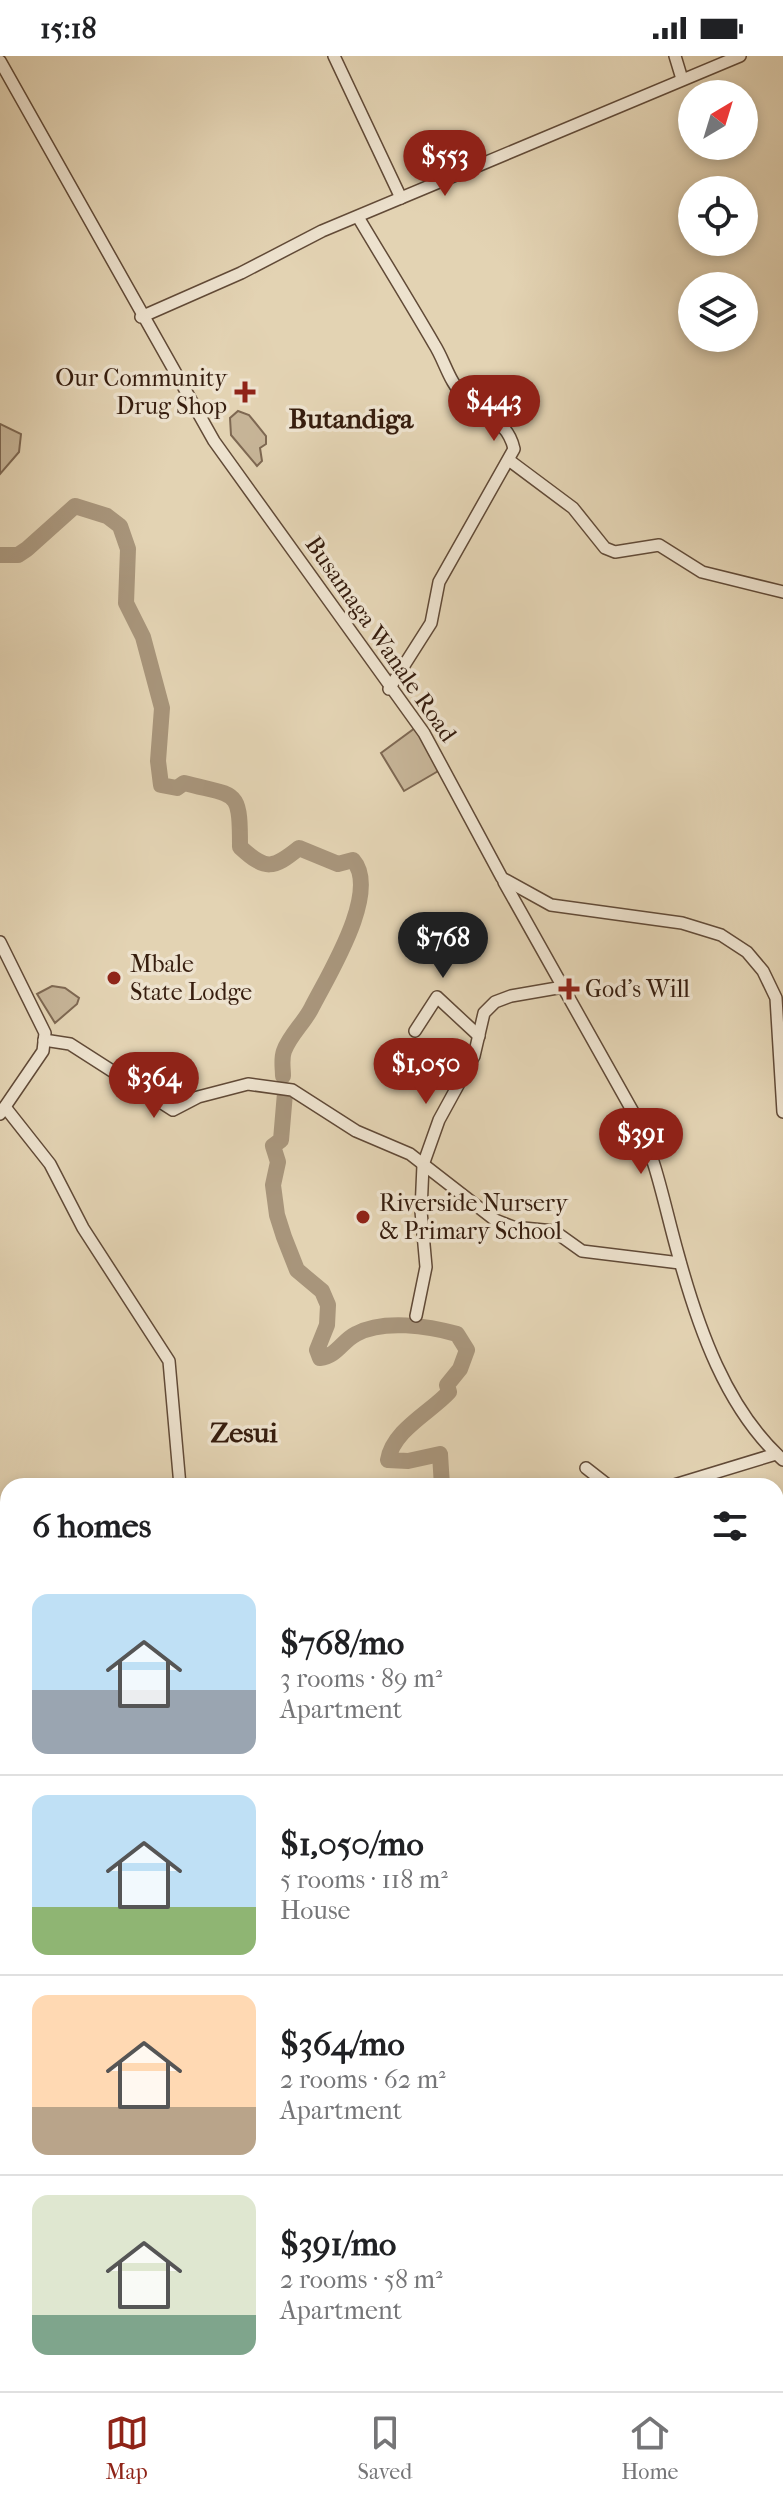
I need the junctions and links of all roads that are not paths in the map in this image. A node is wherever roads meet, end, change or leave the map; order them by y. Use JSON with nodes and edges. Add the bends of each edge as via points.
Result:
{"nodes":[{"id":1,"x":334,"y":56,"type":"edge"},
{"id":2,"x":675,"y":56,"type":"edge"},
{"id":3,"x":740,"y":56,"type":"edge"},
{"id":4,"x":0,"y":61,"type":"edge"},
{"id":5,"x":682,"y":79,"type":"junction"},
{"id":6,"x":401,"y":198,"type":"junction"},
{"id":7,"x":358,"y":217,"type":"junction"},
{"id":8,"x":141,"y":317,"type":"junction"},
{"id":9,"x":510,"y":461,"type":"junction"},
{"id":10,"x":783,"y":592,"type":"edge"},
{"id":11,"x":389,"y":689,"type":"junction"},
{"id":12,"x":502,"y":878,"type":"junction"},
{"id":13,"x":0,"y":942,"type":"edge"},
{"id":14,"x":563,"y":987,"type":"junction"},
{"id":15,"x":780,"y":997,"type":"edge"},
{"id":16,"x":415,"y":1031,"type":"dead end"},
{"id":17,"x":479,"y":1036,"type":"junction"},
{"id":18,"x":44,"y":1045,"type":"junction"},
{"id":19,"x":3,"y":1110,"type":"edge"},
{"id":20,"x":783,"y":1112,"type":"edge"},
{"id":21,"x":423,"y":1165,"type":"junction"},
{"id":22,"x":680,"y":1263,"type":"junction"},
{"id":23,"x":416,"y":1316,"type":"dead end"},
{"id":24,"x":780,"y":1457,"type":"edge"},
{"id":25,"x":586,"y":1468,"type":"dead end"},
{"id":26,"x":179,"y":1478,"type":"edge"},
{"id":27,"x":599,"y":1478,"type":"edge"},
{"id":28,"x":701,"y":1478,"type":"edge"}],
"edges":[{"from":1,"to":6,"type":"street"},
{"from":2,"to":5,"type":"street"},
{"from":3,"to":5,"type":"street"},
{"from":4,"to":8,"type":"street","name":"Busamaga Wanale Road"},
{"from":5,"to":6,"type":"street"},
{"from":6,"to":7,"type":"street"},
{"from":7,"to":8,"type":"street"},
{"from":7,"to":9,"type":"street","via":[[454,384],[509,432],[514,449]]},
{"from":8,"to":11,"type":"street","name":"Busamaga Wanale Road","via":[[214,441]]},
{"from":9,"to":10,"type":"street","via":[[573,508],[605,548],[615,552],[659,545],[702,572]]},
{"from":9,"to":11,"type":"street","via":[[453,554],[439,582],[431,623]]},
{"from":11,"to":12,"type":"street","name":"Busamaga Wanale Road","via":[[443,763]]},
{"from":12,"to":14,"type":"street","name":"Busamaga Wanale Road"},
{"from":12,"to":15,"type":"street","via":[[551,905],[682,923],[721,935],[747,952]]},
{"from":13,"to":18,"type":"street","via":[[41,1021]]},
{"from":14,"to":17,"type":"street","via":[[495,1002],[484,1013]]},
{"from":14,"to":22,"type":"street","name":"Busamaga Wanale Road","via":[[655,1156]]},
{"from":15,"to":20,"type":"street"},
{"from":16,"to":17,"type":"street","via":[[437,997]]},
{"from":17,"to":21,"type":"street","via":[[470,1067],[439,1120]]},
{"from":18,"to":19,"type":"street"},
{"from":18,"to":21,"type":"street","via":[[70,1044],[173,1110],[242,1085],[292,1090]]},
{"from":19,"to":26,"type":"street","via":[[47,1159],[89,1238],[169,1361]]},
{"from":21,"to":22,"type":"street","via":[[504,1224],[554,1231],[582,1251]]},
{"from":21,"to":23,"type":"street","via":[[426,1267]]},
{"from":22,"to":24,"type":"street","name":"Busamaga Wanale Road","via":[[735,1403]]},
{"from":24,"to":28,"type":"street"},
{"from":25,"to":27,"type":"street"}]}
